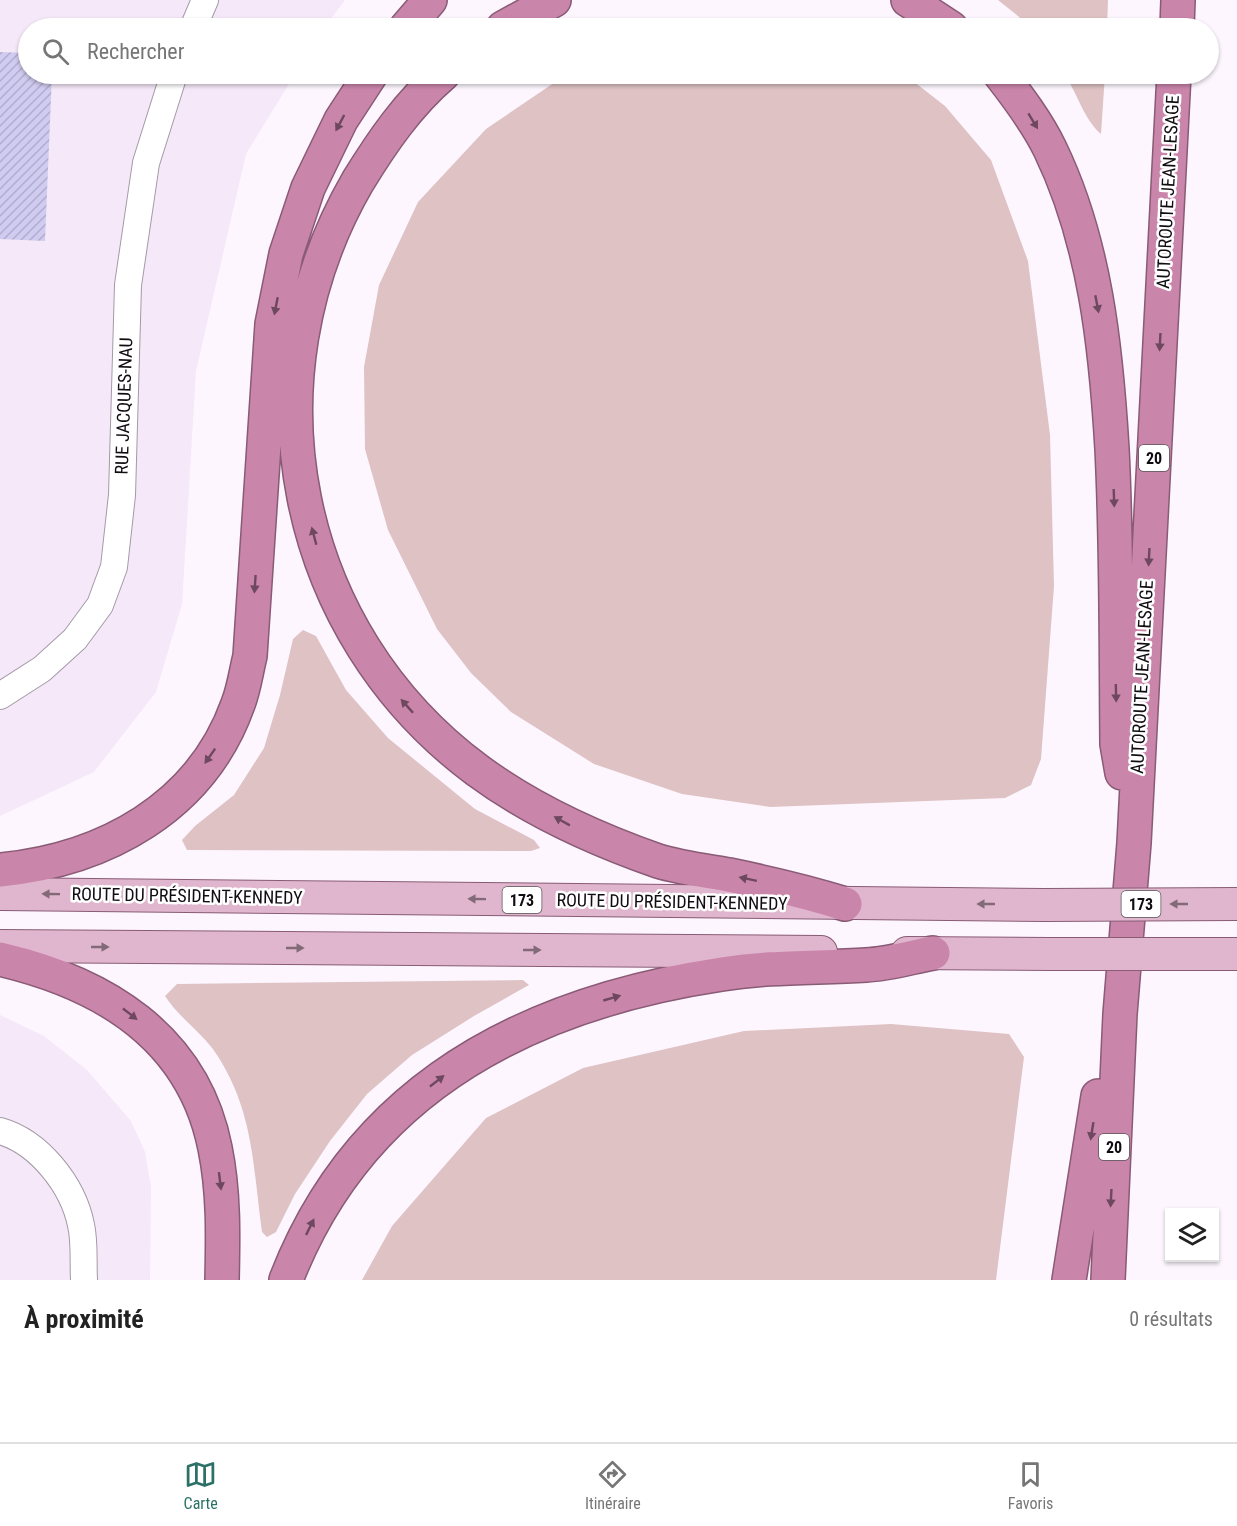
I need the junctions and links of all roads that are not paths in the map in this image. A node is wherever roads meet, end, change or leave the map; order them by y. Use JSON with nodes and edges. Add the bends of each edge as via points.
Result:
{"nodes":[{"id":1,"x":205,"y":0,"type":"edge"},
{"id":2,"x":430,"y":0,"type":"edge"},
{"id":3,"x":554,"y":0,"type":"edge"},
{"id":4,"x":909,"y":0,"type":"edge"},
{"id":5,"x":1178,"y":0,"type":"edge"},
{"id":6,"x":197,"y":18,"type":"edge"},
{"id":7,"x":415,"y":18,"type":"edge"},
{"id":8,"x":521,"y":18,"type":"edge"},
{"id":9,"x":936,"y":18,"type":"edge"},
{"id":10,"x":1177,"y":18,"type":"edge"},
{"id":11,"x":171,"y":84,"type":"edge"},
{"id":12,"x":364,"y":84,"type":"edge"},
{"id":13,"x":433,"y":84,"type":"edge"},
{"id":14,"x":1008,"y":84,"type":"edge"},
{"id":15,"x":1173,"y":84,"type":"edge"},
{"id":16,"x":0,"y":696,"type":"edge"},
{"id":17,"x":1134,"y":843,"type":"junction"},
{"id":18,"x":0,"y":870,"type":"edge"},
{"id":19,"x":0,"y":894,"type":"edge"},
{"id":20,"x":845,"y":904,"type":"junction"},
{"id":21,"x":1237,"y":904,"type":"edge"},
{"id":22,"x":0,"y":946,"type":"edge"},
{"id":23,"x":933,"y":953,"type":"junction"},
{"id":24,"x":1237,"y":954,"type":"edge"},
{"id":25,"x":0,"y":959,"type":"edge"},
{"id":26,"x":1120,"y":1014,"type":"junction"},
{"id":27,"x":0,"y":1131,"type":"edge"},
{"id":28,"x":84,"y":1280,"type":"edge"},
{"id":29,"x":222,"y":1280,"type":"edge"},
{"id":30,"x":286,"y":1280,"type":"edge"},
{"id":31,"x":1069,"y":1280,"type":"edge"},
{"id":32,"x":1107,"y":1280,"type":"edge"}],
"edges":[{"from":1,"to":6,"type":"street"},
{"from":2,"to":7,"type":"highway"},
{"from":3,"to":8,"type":"highway"},
{"from":4,"to":9,"type":"highway"},
{"from":5,"to":10,"type":"highway"},
{"from":11,"to":16,"type":"street","name":"RUE JACQUES-NAU","via":[[146,164],[128,285],[122,495],[114,567],[100,605],[75,639],[42,669]]},
{"from":12,"to":18,"type":"highway","one_way":true,"via":[[341,120],[308,188],[286,254],[272,324],[250,656],[238,705],[220,743],[195,779],[159,815],[113,841],[57,862]]},
{"from":20,"to":13,"type":"highway","one_way":true,"via":[[794,888],[660,861],[557,819],[478,771],[408,708],[380,673],[339,601],[319,556],[299,482],[295,424],[300,339],[312,283],[339,214],[407,109]]},
{"from":14,"to":17,"type":"highway","one_way":true,"via":[[1050,148],[1063,181],[1090,266],[1103,334],[1114,500],[1117,744]]},
{"from":15,"to":17,"type":"highway","name":"AUTOROUTE JEAN-LESAGE","number":"20","one_way":true},
{"from":17,"to":26,"type":"highway","name":"AUTOROUTE JEAN-LESAGE","number":"20"},
{"from":20,"to":19,"type":"main road","name":"ROUTE DU PRÉSIDENT-KENNEDY","number":"173","one_way":true},
{"from":21,"to":20,"type":"main road","name":"ROUTE DU PRÉSIDENT-KENNEDY","number":"173","one_way":true,"bridge":true},
{"from":22,"to":23,"type":"main road","one_way":true},
{"from":23,"to":24,"type":"main road","bridge":true},
{"from":30,"to":23,"type":"highway","one_way":true,"via":[[317,1212],[353,1161],[390,1120],[436,1081],[495,1042],[569,1010],[668,983],[770,968],[869,965]]},
{"from":25,"to":29,"type":"highway","one_way":true,"via":[[59,976],[125,1009],[152,1032],[179,1064],[194,1090],[215,1147],[221,1189]]},
{"from":26,"to":31,"type":"highway","one_way":true,"via":[[1104,1056]]},
{"from":26,"to":32,"type":"highway","name":"AUTOROUTE JEAN-LESAGE","number":"20","one_way":true},
{"from":27,"to":28,"type":"street","via":[[26,1143],[68,1188],[81,1224]]}]}
